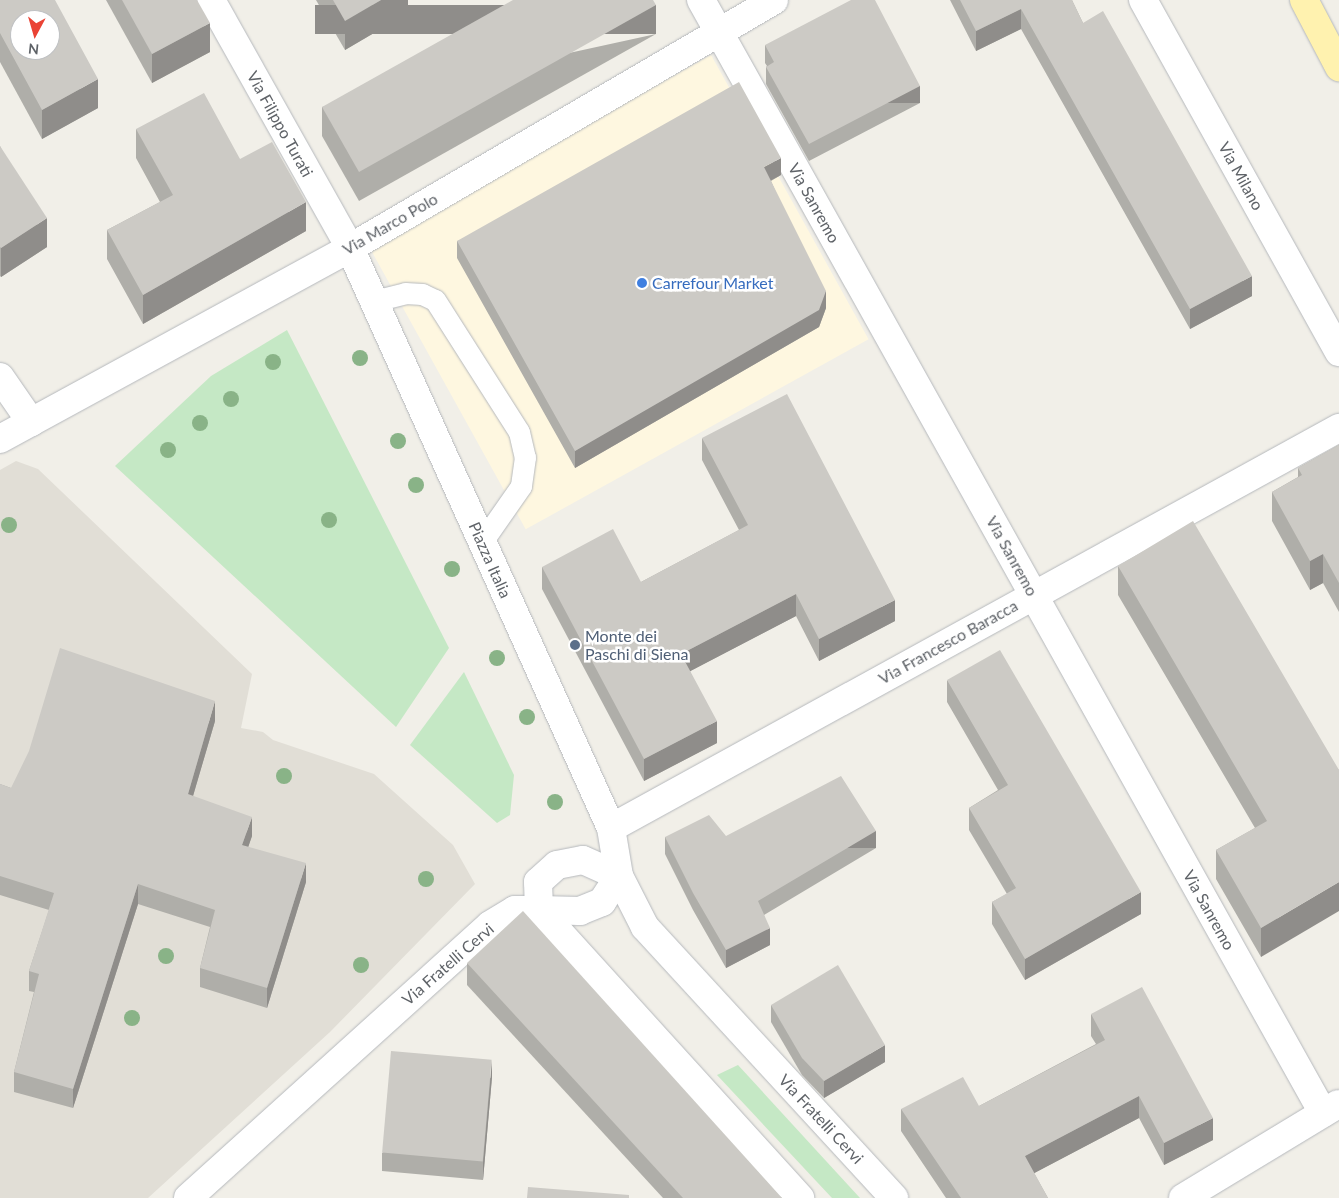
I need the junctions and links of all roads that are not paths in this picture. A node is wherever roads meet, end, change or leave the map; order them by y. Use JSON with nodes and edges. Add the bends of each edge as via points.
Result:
{"nodes":[{"id":1,"x":211,"y":0,"type":"edge"},
{"id":2,"x":701,"y":0,"type":"edge"},
{"id":3,"x":774,"y":0,"type":"edge"},
{"id":4,"x":1143,"y":0,"type":"edge"},
{"id":5,"x":1304,"y":0,"type":"edge"},
{"id":6,"x":719,"y":32,"type":"junction"},
{"id":7,"x":1339,"y":67,"type":"edge"},
{"id":8,"x":350,"y":248,"type":"junction"},
{"id":9,"x":374,"y":301,"type":"junction"},
{"id":10,"x":1339,"y":352,"type":"edge"},
{"id":11,"x":0,"y":377,"type":"edge"},
{"id":12,"x":31,"y":422,"type":"junction"},
{"id":13,"x":1339,"y":428,"type":"edge"},
{"id":14,"x":0,"y":439,"type":"edge"},
{"id":15,"x":482,"y":542,"type":"junction"},
{"id":16,"x":1033,"y":595,"type":"junction"},
{"id":17,"x":611,"y":828,"type":"junction"},
{"id":18,"x":620,"y":876,"type":"junction"},
{"id":19,"x":539,"y":910,"type":"junction"},
{"id":20,"x":1331,"y":1108,"type":"edge"},
{"id":21,"x":188,"y":1198,"type":"edge"},
{"id":22,"x":800,"y":1198,"type":"edge"},
{"id":23,"x":894,"y":1198,"type":"edge"},
{"id":24,"x":1183,"y":1198,"type":"edge"}],
"edges":[{"from":1,"to":8,"type":"street","name":"Via Filippo Turati"},
{"from":2,"to":6,"type":"street","name":"Via Sanremo"},
{"from":3,"to":6,"type":"street","name":"Via Marco Polo"},
{"from":4,"to":10,"type":"street","name":"Via Milano"},
{"from":5,"to":7,"type":"main road"},
{"from":6,"to":8,"type":"street","name":"Via Marco Polo"},
{"from":6,"to":16,"type":"street","name":"Via Sanremo"},
{"from":8,"to":9,"type":"street","name":"Piazza Italia"},
{"from":8,"to":12,"type":"street","name":"Via Marco Polo"},
{"from":9,"to":15,"type":"street","name":"Piazza Italia"},
{"from":9,"to":15,"type":"lane","via":[[405,293],[422,294],[435,300],[519,432],[525,457],[521,486]]},
{"from":11,"to":12,"type":"street"},
{"from":12,"to":14,"type":"street","name":"Via Marco Polo"},
{"from":13,"to":16,"type":"street","name":"Via Francesco Baracca"},
{"from":15,"to":17,"type":"street","name":"Piazza Italia"},
{"from":16,"to":17,"type":"street","name":"Via Francesco Baracca"},
{"from":16,"to":20,"type":"street","name":"Via Sanremo"},
{"from":17,"to":18,"type":"street","name":"Piazza Italia"},
{"from":18,"to":19,"type":"street","name":"Via Fratelli Cervi","via":[[602,902],[580,911]]},
{"from":18,"to":19,"type":"street","via":[[583,860],[557,866],[538,882]]},
{"from":18,"to":23,"type":"street","name":"Via Fratelli Cervi","via":[[645,927]]},
{"from":19,"to":21,"type":"street","name":"Via Fratelli Cervi","via":[[515,910],[490,925]]},
{"from":19,"to":22,"type":"street"},
{"from":20,"to":24,"type":"street"}]}
